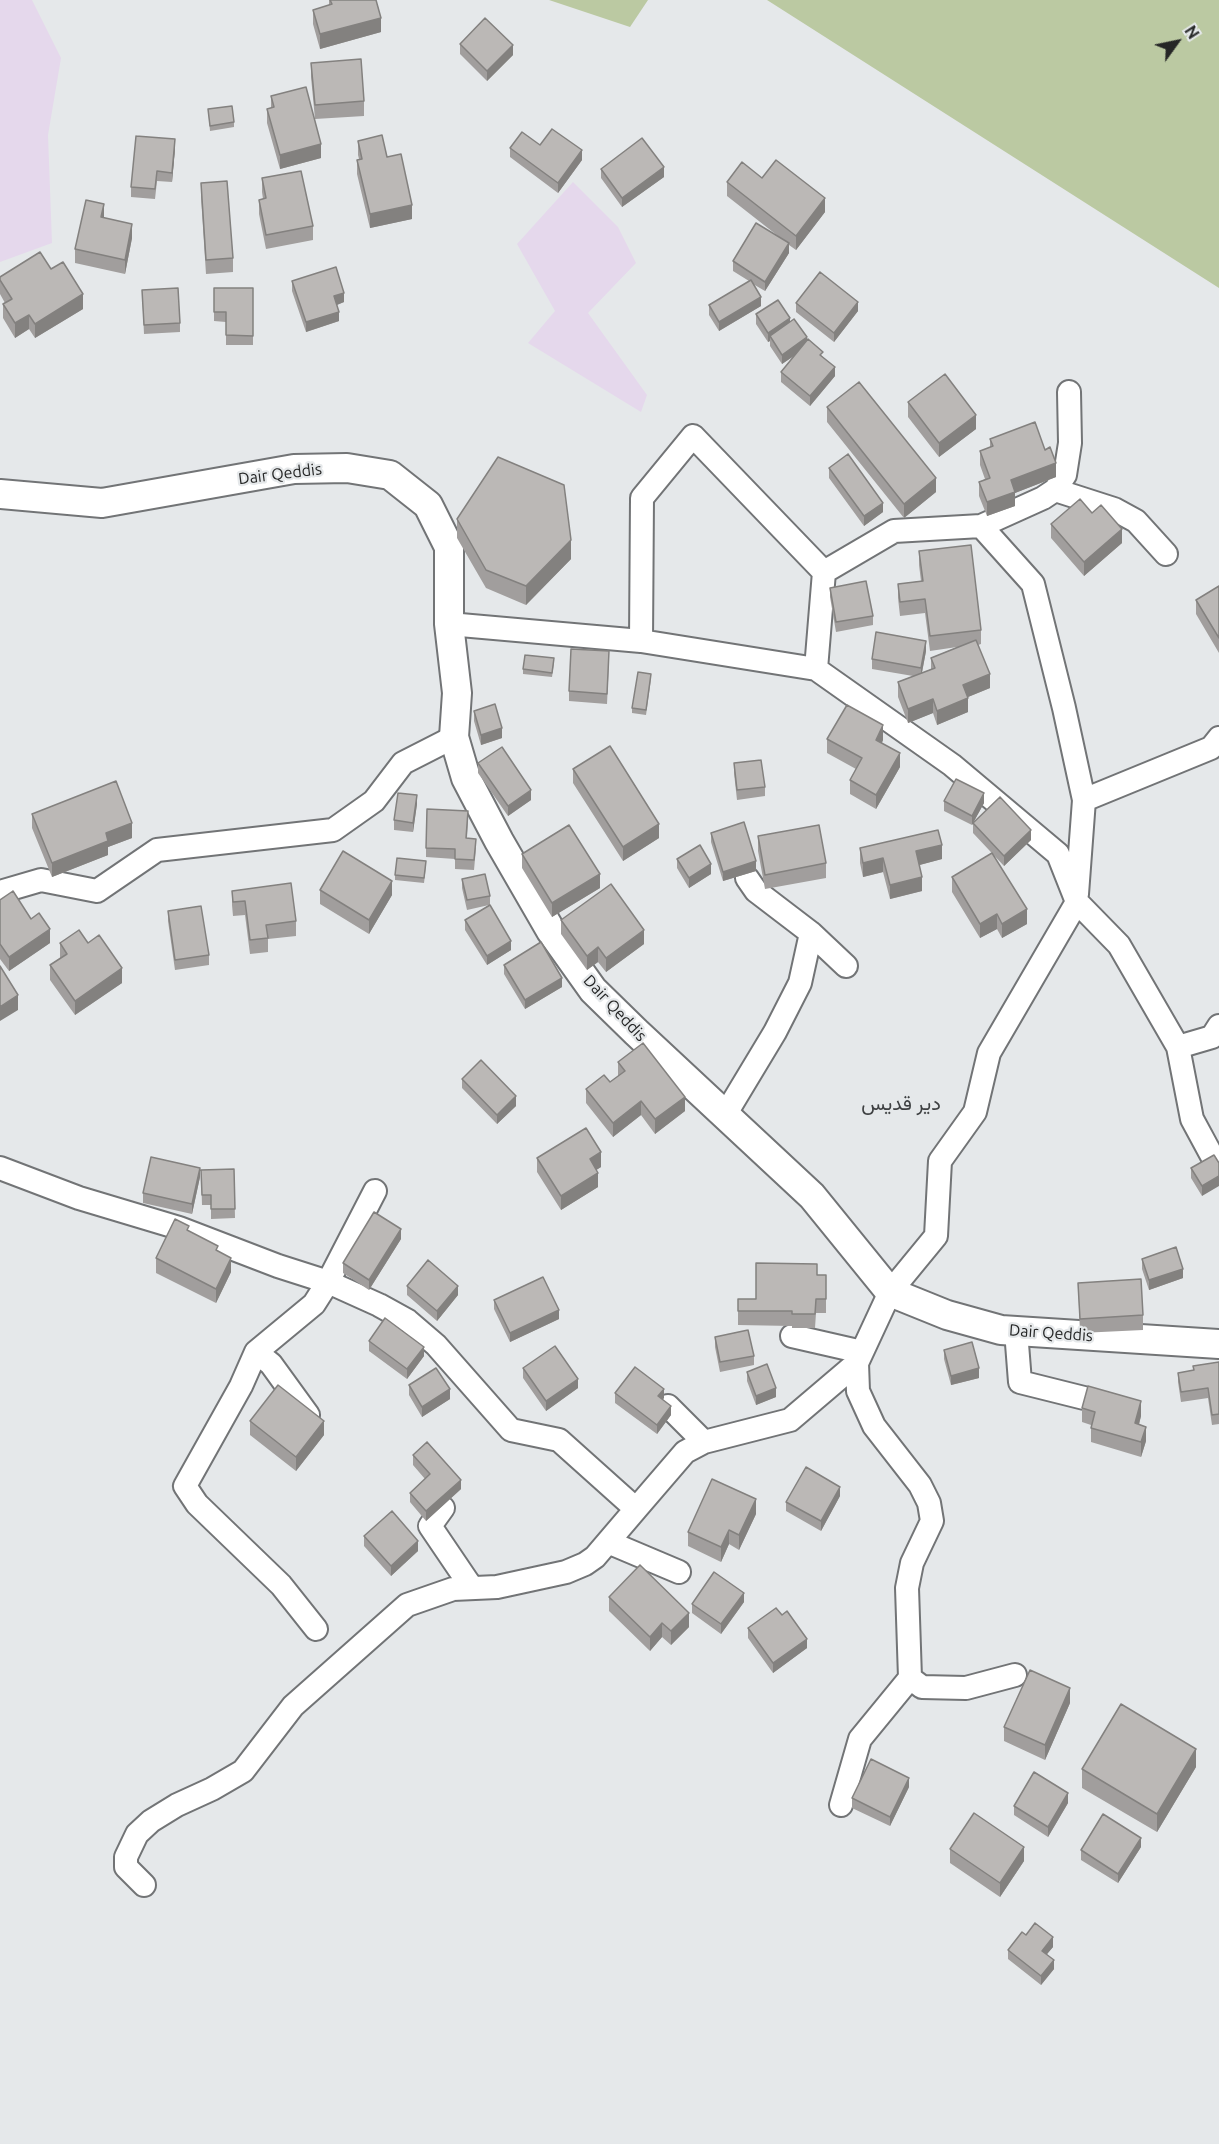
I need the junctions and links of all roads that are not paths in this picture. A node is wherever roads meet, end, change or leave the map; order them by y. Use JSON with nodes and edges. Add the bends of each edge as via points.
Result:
{"nodes":[{"id":1,"x":1069,"y":392,"type":"dead end"},
{"id":2,"x":1055,"y":490,"type":"junction"},
{"id":3,"x":0,"y":494,"type":"edge"},
{"id":4,"x":981,"y":526,"type":"junction"},
{"id":5,"x":1166,"y":554,"type":"dead end"},
{"id":6,"x":824,"y":572,"type":"junction"},
{"id":7,"x":448,"y":624,"type":"junction"},
{"id":8,"x":641,"y":641,"type":"junction"},
{"id":9,"x":816,"y":669,"type":"junction"},
{"id":10,"x":454,"y":737,"type":"junction"},
{"id":11,"x":1217,"y":744,"type":"edge"},
{"id":12,"x":1084,"y":800,"type":"junction"},
{"id":13,"x":747,"y":878,"type":"dead end"},
{"id":14,"x":0,"y":892,"type":"edge"},
{"id":15,"x":1077,"y":902,"type":"junction"},
{"id":16,"x":811,"y":933,"type":"junction"},
{"id":17,"x":846,"y":966,"type":"dead end"},
{"id":18,"x":1219,"y":1026,"type":"edge"},
{"id":19,"x":1178,"y":1047,"type":"junction"},
{"id":20,"x":725,"y":1115,"type":"junction"},
{"id":21,"x":0,"y":1168,"type":"edge"},
{"id":22,"x":1219,"y":1169,"type":"edge"},
{"id":23,"x":375,"y":1191,"type":"dead end"},
{"id":24,"x":328,"y":1282,"type":"junction"},
{"id":25,"x":890,"y":1292,"type":"junction"},
{"id":26,"x":1016,"y":1331,"type":"junction"},
{"id":27,"x":792,"y":1336,"type":"dead end"},
{"id":28,"x":1219,"y":1344,"type":"edge"},
{"id":29,"x":256,"y":1352,"type":"junction"},
{"id":30,"x":860,"y":1357,"type":"junction"},
{"id":31,"x":1084,"y":1398,"type":"edge"},
{"id":32,"x":668,"y":1406,"type":"edge"},
{"id":33,"x":308,"y":1415,"type":"edge"},
{"id":34,"x":704,"y":1442,"type":"junction"},
{"id":35,"x":443,"y":1508,"type":"edge"},
{"id":36,"x":636,"y":1509,"type":"junction"},
{"id":37,"x":608,"y":1542,"type":"junction"},
{"id":38,"x":679,"y":1572,"type":"dead end"},
{"id":39,"x":472,"y":1588,"type":"junction"},
{"id":40,"x":316,"y":1629,"type":"dead end"},
{"id":41,"x":1015,"y":1675,"type":"dead end"},
{"id":42,"x":910,"y":1678,"type":"junction"},
{"id":43,"x":842,"y":1805,"type":"dead end"},
{"id":44,"x":144,"y":1885,"type":"dead end"}],
"edges":[{"from":1,"to":2,"type":"street","via":[[1070,443],[1065,475]]},
{"from":2,"to":4,"type":"street"},
{"from":2,"to":5,"type":"street","via":[[1114,509],[1136,521]]},
{"from":3,"to":7,"type":"main road","name":"Dair Qeddis","via":[[102,503],[294,469],[347,468],[390,475],[428,505],[449,547]]},
{"from":4,"to":6,"type":"street","via":[[894,531]]},
{"from":4,"to":12,"type":"street","via":[[1034,584]]},
{"from":6,"to":8,"type":"street","via":[[693,436],[642,498]]},
{"from":6,"to":9,"type":"street"},
{"from":7,"to":8,"type":"street"},
{"from":7,"to":10,"type":"main road","name":"Dair Qeddis","via":[[457,693]]},
{"from":8,"to":9,"type":"street"},
{"from":9,"to":15,"type":"street","via":[[952,765],[1058,854]]},
{"from":10,"to":14,"type":"street","via":[[403,763],[374,801],[333,830],[157,850],[98,891],[41,880]]},
{"from":10,"to":20,"type":"main road","name":"Dair Qeddis","via":[[466,778],[498,841],[551,931],[593,990]]},
{"from":11,"to":12,"type":"street"},
{"from":12,"to":15,"type":"street"},
{"from":13,"to":16,"type":"street","via":[[756,891]]},
{"from":15,"to":19,"type":"street","via":[[1119,945]]},
{"from":15,"to":25,"type":"street","via":[[989,1053],[975,1112],[940,1161],[936,1236]]},
{"from":16,"to":17,"type":"street"},
{"from":16,"to":20,"type":"street","via":[[800,983]]},
{"from":18,"to":19,"type":"street","via":[[1212,1037]]},
{"from":19,"to":22,"type":"street","via":[[1192,1119]]},
{"from":20,"to":25,"type":"main road","name":"Dair Qeddis","via":[[812,1196]]},
{"from":21,"to":24,"type":"street"},
{"from":23,"to":24,"type":"street"},
{"from":24,"to":29,"type":"street","via":[[314,1304]]},
{"from":24,"to":36,"type":"street","via":[[408,1321],[436,1345],[511,1430],[559,1440]]},
{"from":25,"to":26,"type":"main road","name":"Dair Qeddis","via":[[947,1315]]},
{"from":25,"to":30,"type":"street"},
{"from":26,"to":28,"type":"main road","name":"Dair Qeddis"},
{"from":26,"to":31,"type":"street","via":[[1020,1382]]},
{"from":27,"to":30,"type":"street"},
{"from":29,"to":33,"type":"street","via":[[271,1364]]},
{"from":29,"to":40,"type":"street","via":[[185,1486],[196,1504],[281,1585]]},
{"from":30,"to":34,"type":"street","via":[[790,1420]]},
{"from":30,"to":42,"type":"street","via":[[858,1391],[874,1426],[920,1485],[932,1521],[912,1563],[907,1588]]},
{"from":32,"to":34,"type":"street"},
{"from":34,"to":36,"type":"street","via":[[685,1452]]},
{"from":35,"to":39,"type":"street","via":[[430,1526]]},
{"from":36,"to":37,"type":"street"},
{"from":37,"to":38,"type":"street"},
{"from":37,"to":39,"type":"street","via":[[595,1557],[566,1572],[496,1587]]},
{"from":39,"to":44,"type":"street","via":[[453,1589],[407,1605],[293,1706],[243,1770],[151,1821],[137,1834],[126,1857],[126,1868]]},
{"from":41,"to":42,"type":"street","via":[[966,1688],[922,1687]]},
{"from":42,"to":43,"type":"street","via":[[860,1739]]}]}
